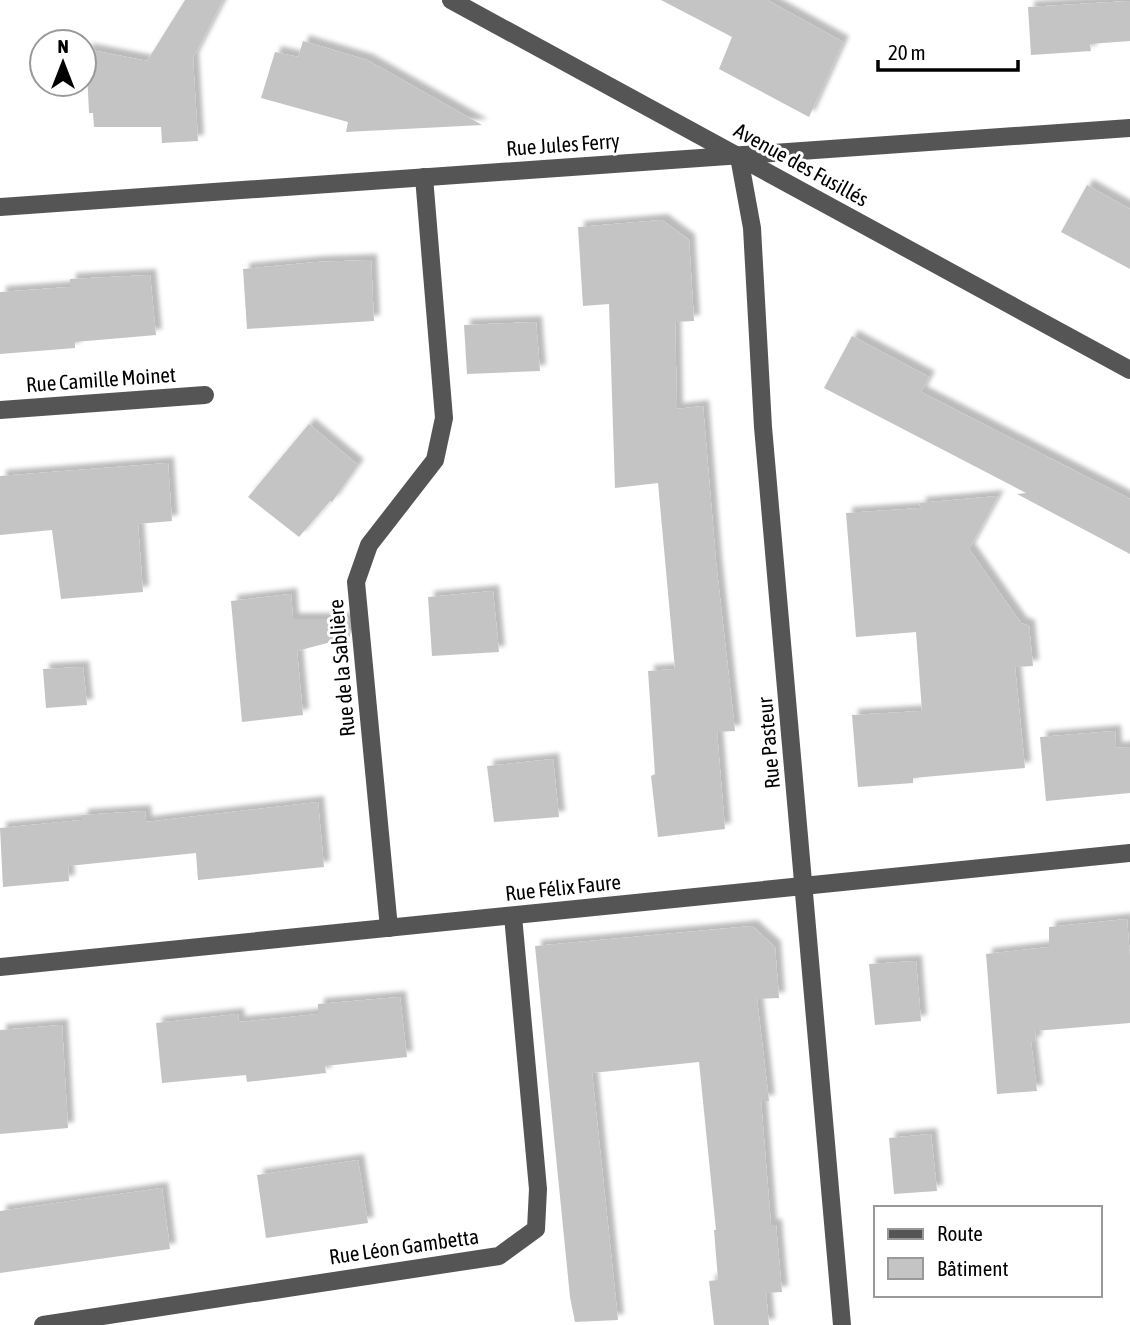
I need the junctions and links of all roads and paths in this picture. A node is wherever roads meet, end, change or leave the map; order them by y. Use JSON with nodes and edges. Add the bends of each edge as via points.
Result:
{"nodes":[{"id":1,"x":451,"y":0,"type":"edge"},
{"id":2,"x":1130,"y":128,"type":"edge"},
{"id":3,"x":739,"y":157,"type":"junction"},
{"id":4,"x":424,"y":177,"type":"junction"},
{"id":5,"x":0,"y":207,"type":"edge"},
{"id":6,"x":1130,"y":370,"type":"edge"},
{"id":7,"x":205,"y":395,"type":"dead end"},
{"id":8,"x":0,"y":411,"type":"edge"},
{"id":9,"x":1130,"y":853,"type":"edge"},
{"id":10,"x":805,"y":887,"type":"junction"},
{"id":11,"x":513,"y":916,"type":"junction"},
{"id":12,"x":389,"y":928,"type":"junction"},
{"id":13,"x":0,"y":967,"type":"edge"},
{"id":14,"x":43,"y":1325,"type":"edge"},
{"id":15,"x":842,"y":1325,"type":"edge"}],
"edges":[{"from":1,"to":3,"type":"street","name":"Avenue des Fusillés"},
{"from":2,"to":3,"type":"street","name":"Rue Jules Ferry"},
{"from":3,"to":4,"type":"street","name":"Rue Jules Ferry"},
{"from":3,"to":6,"type":"street","name":"Avenue des Fusillés"},
{"from":3,"to":10,"type":"street","name":"Rue Pasteur","via":[[752,228],[763,427]]},
{"from":4,"to":5,"type":"street","name":"Rue Jules Ferry"},
{"from":4,"to":12,"type":"street","name":"Rue de la Sablière","via":[[444,418],[435,460],[369,545],[356,582]]},
{"from":7,"to":8,"type":"street","name":"Rue Camille Moinet"},
{"from":9,"to":10,"type":"street","name":"Rue Félix Faure"},
{"from":10,"to":11,"type":"street","name":"Rue Félix Faure"},
{"from":10,"to":15,"type":"street","name":"Rue Pasteur"},
{"from":11,"to":12,"type":"street","name":"Rue Félix Faure"},
{"from":11,"to":14,"type":"street","name":"Rue Léon Gambetta","via":[[538,1189],[536,1229],[499,1256]]},
{"from":12,"to":13,"type":"street","name":"Rue Félix Faure"}]}
